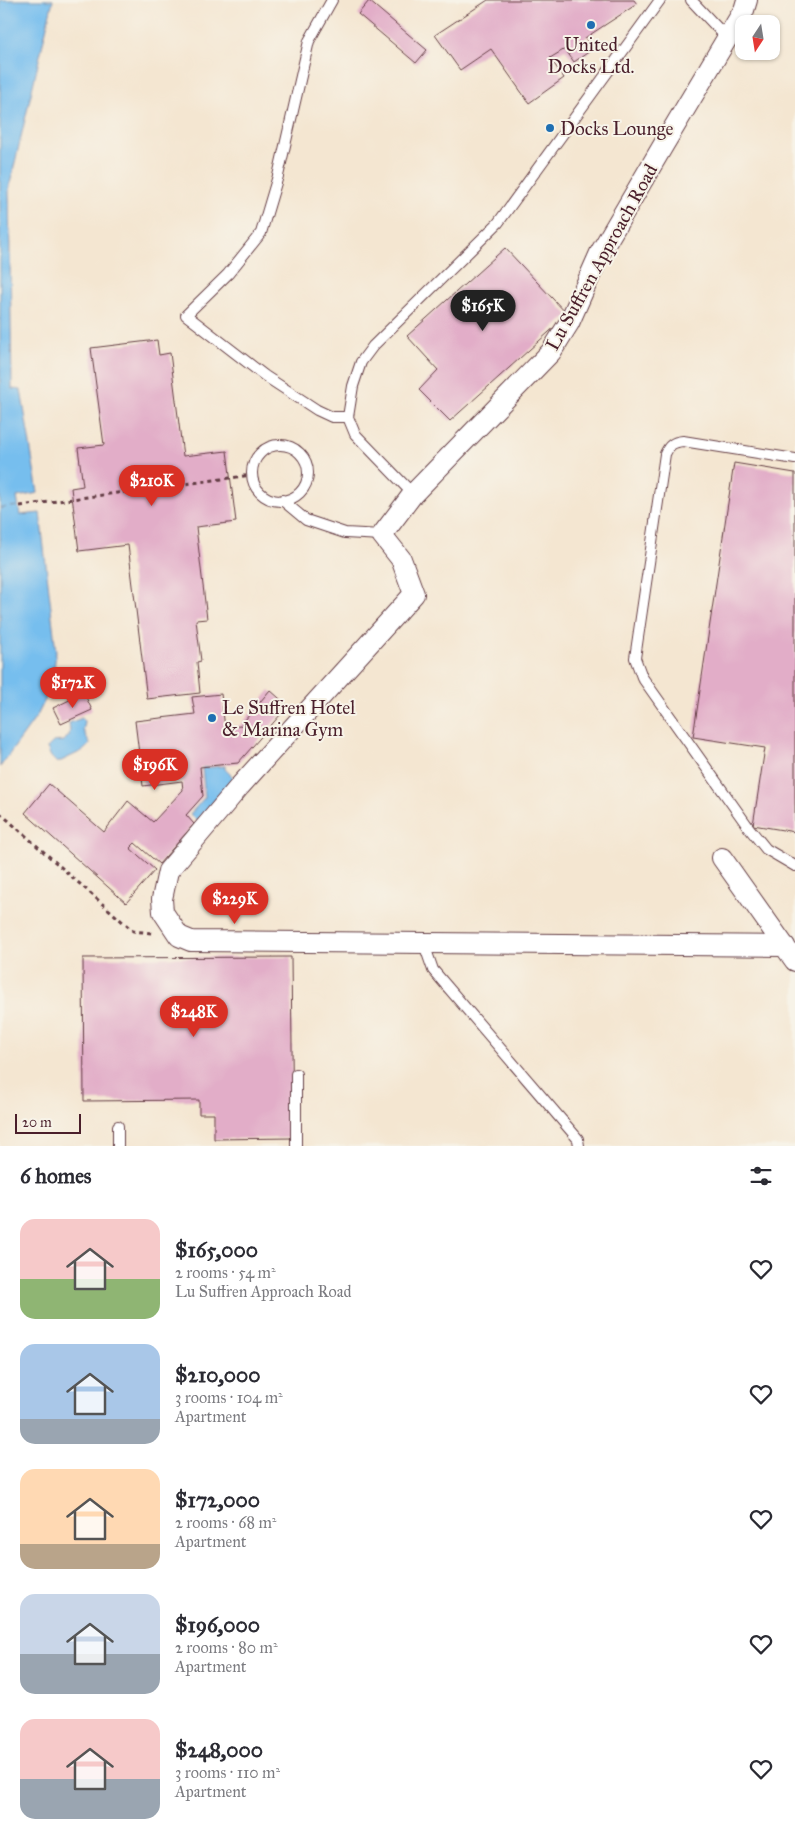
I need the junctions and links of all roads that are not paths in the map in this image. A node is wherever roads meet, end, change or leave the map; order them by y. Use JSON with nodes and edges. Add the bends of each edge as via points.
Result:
{"nodes":[{"id":1,"x":332,"y":0,"type":"edge"},
{"id":2,"x":660,"y":0,"type":"edge"},
{"id":3,"x":690,"y":0,"type":"edge"},
{"id":4,"x":747,"y":0,"type":"edge"},
{"id":5,"x":727,"y":38,"type":"junction"},
{"id":6,"x":348,"y":417,"type":"junction"},
{"id":7,"x":795,"y":459,"type":"edge"},
{"id":8,"x":413,"y":494,"type":"junction"},
{"id":9,"x":282,"y":500,"type":"junction"},
{"id":10,"x":382,"y":535,"type":"junction"},
{"id":11,"x":722,"y":858,"type":"dead end"},
{"id":12,"x":795,"y":866,"type":"edge"},
{"id":13,"x":424,"y":944,"type":"junction"},
{"id":14,"x":790,"y":954,"type":"edge"},
{"id":15,"x":296,"y":1074,"type":"dead end"},
{"id":16,"x":118,"y":1126,"type":"dead end"},
{"id":17,"x":118,"y":1146,"type":"edge"},
{"id":18,"x":296,"y":1146,"type":"edge"},
{"id":19,"x":579,"y":1146,"type":"edge"}],
"edges":[{"from":1,"to":6,"type":"lane","via":[[309,41],[278,176],[261,232],[228,274],[186,315],[265,376],[317,410],[332,417]]},
{"from":2,"to":6,"type":"lane","via":[[498,223],[373,346],[361,362]]},
{"from":3,"to":5,"type":"lane"},
{"from":4,"to":5,"type":"street","name":"Lu Suffren Approach Road"},
{"from":5,"to":8,"type":"street","name":"Lu Suffren Approach Road","via":[[600,253],[569,323],[551,352]]},
{"from":6,"to":8,"type":"lane","via":[[355,434]]},
{"from":7,"to":12,"type":"lane","via":[[683,441],[668,448],[635,658],[642,677],[749,828],[766,849]]},
{"from":8,"to":10,"type":"street","name":"Lu Suffren Approach Road"},
{"from":9,"to":9,"type":"lane","via":[[273,500],[258,491],[252,475],[256,457],[263,450],[281,444],[298,451],[308,467],[305,486],[291,498]]},
{"from":9,"to":10,"type":"lane","via":[[306,520],[344,533]]},
{"from":10,"to":13,"type":"street","via":[[401,559],[414,594],[252,773],[168,872],[162,912],[179,936],[191,941]]},
{"from":11,"to":14,"type":"street"},
{"from":13,"to":14,"type":"street"},
{"from":13,"to":19,"type":"lane","via":[[433,970],[578,1139]]},
{"from":15,"to":18,"type":"lane"},
{"from":16,"to":17,"type":"lane"}]}
